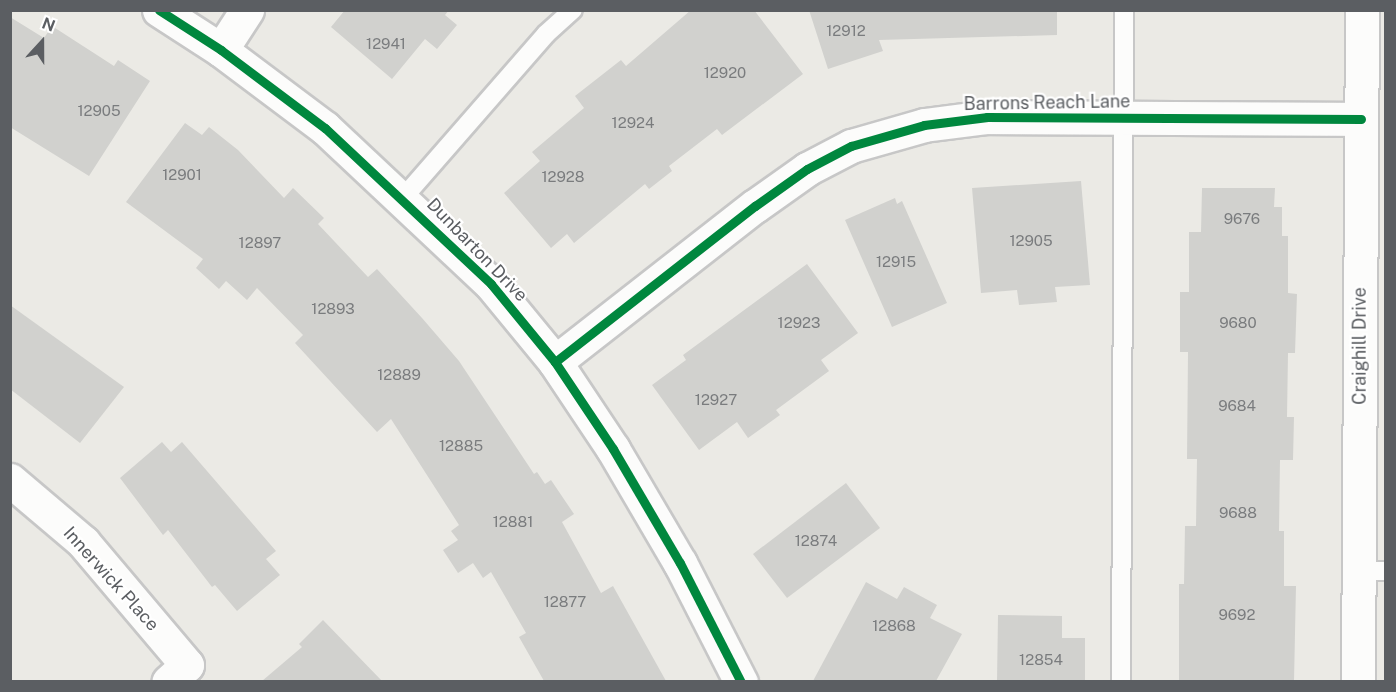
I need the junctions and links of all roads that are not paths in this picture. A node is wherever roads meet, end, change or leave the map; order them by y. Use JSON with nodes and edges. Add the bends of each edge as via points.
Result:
{"nodes":[{"id":1,"x":159,"y":10,"type":"edge"},
{"id":2,"x":247,"y":10,"type":"edge"},
{"id":3,"x":573,"y":10,"type":"edge"},
{"id":4,"x":1124,"y":10,"type":"edge"},
{"id":5,"x":1362,"y":10,"type":"edge"},
{"id":6,"x":221,"y":50,"type":"junction"},
{"id":7,"x":1125,"y":117,"type":"junction"},
{"id":8,"x":1361,"y":119,"type":"junction"},
{"id":9,"x":403,"y":198,"type":"junction"},
{"id":10,"x":555,"y":362,"type":"junction"},
{"id":11,"x":10,"y":480,"type":"edge"},
{"id":12,"x":1372,"y":571,"type":"edge"},
{"id":13,"x":168,"y":681,"type":"edge"},
{"id":14,"x":741,"y":681,"type":"edge"},
{"id":15,"x":1121,"y":681,"type":"edge"},
{"id":16,"x":1358,"y":681,"type":"edge"}],
"edges":[{"from":1,"to":6,"type":"street","name":"Dunbarton Drive"},
{"from":2,"to":6,"type":"street"},
{"from":3,"to":9,"type":"lane","via":[[546,34]]},
{"from":4,"to":7,"type":"lane"},
{"from":5,"to":8,"type":"street","name":"Craighill Drive"},
{"from":6,"to":9,"type":"street","name":"Dunbarton Drive","via":[[325,128]]},
{"from":7,"to":8,"type":"street","name":"Barrons Reach Lane"},
{"from":7,"to":10,"type":"street","name":"Barrons Reach Lane","via":[[987,117],[924,125],[851,146],[755,206]]},
{"from":7,"to":15,"type":"lane"},
{"from":8,"to":12,"type":"street","name":"Craighill Drive"},
{"from":9,"to":10,"type":"street","name":"Dunbarton Drive","via":[[491,284]]},
{"from":10,"to":14,"type":"street","name":"Dunbarton Drive","via":[[613,449],[674,553]]},
{"from":11,"to":13,"type":"street","name":"Innerwick Place","via":[[83,542],[187,665]]},
{"from":12,"to":16,"type":"street","name":"Craighill Drive"}]}
